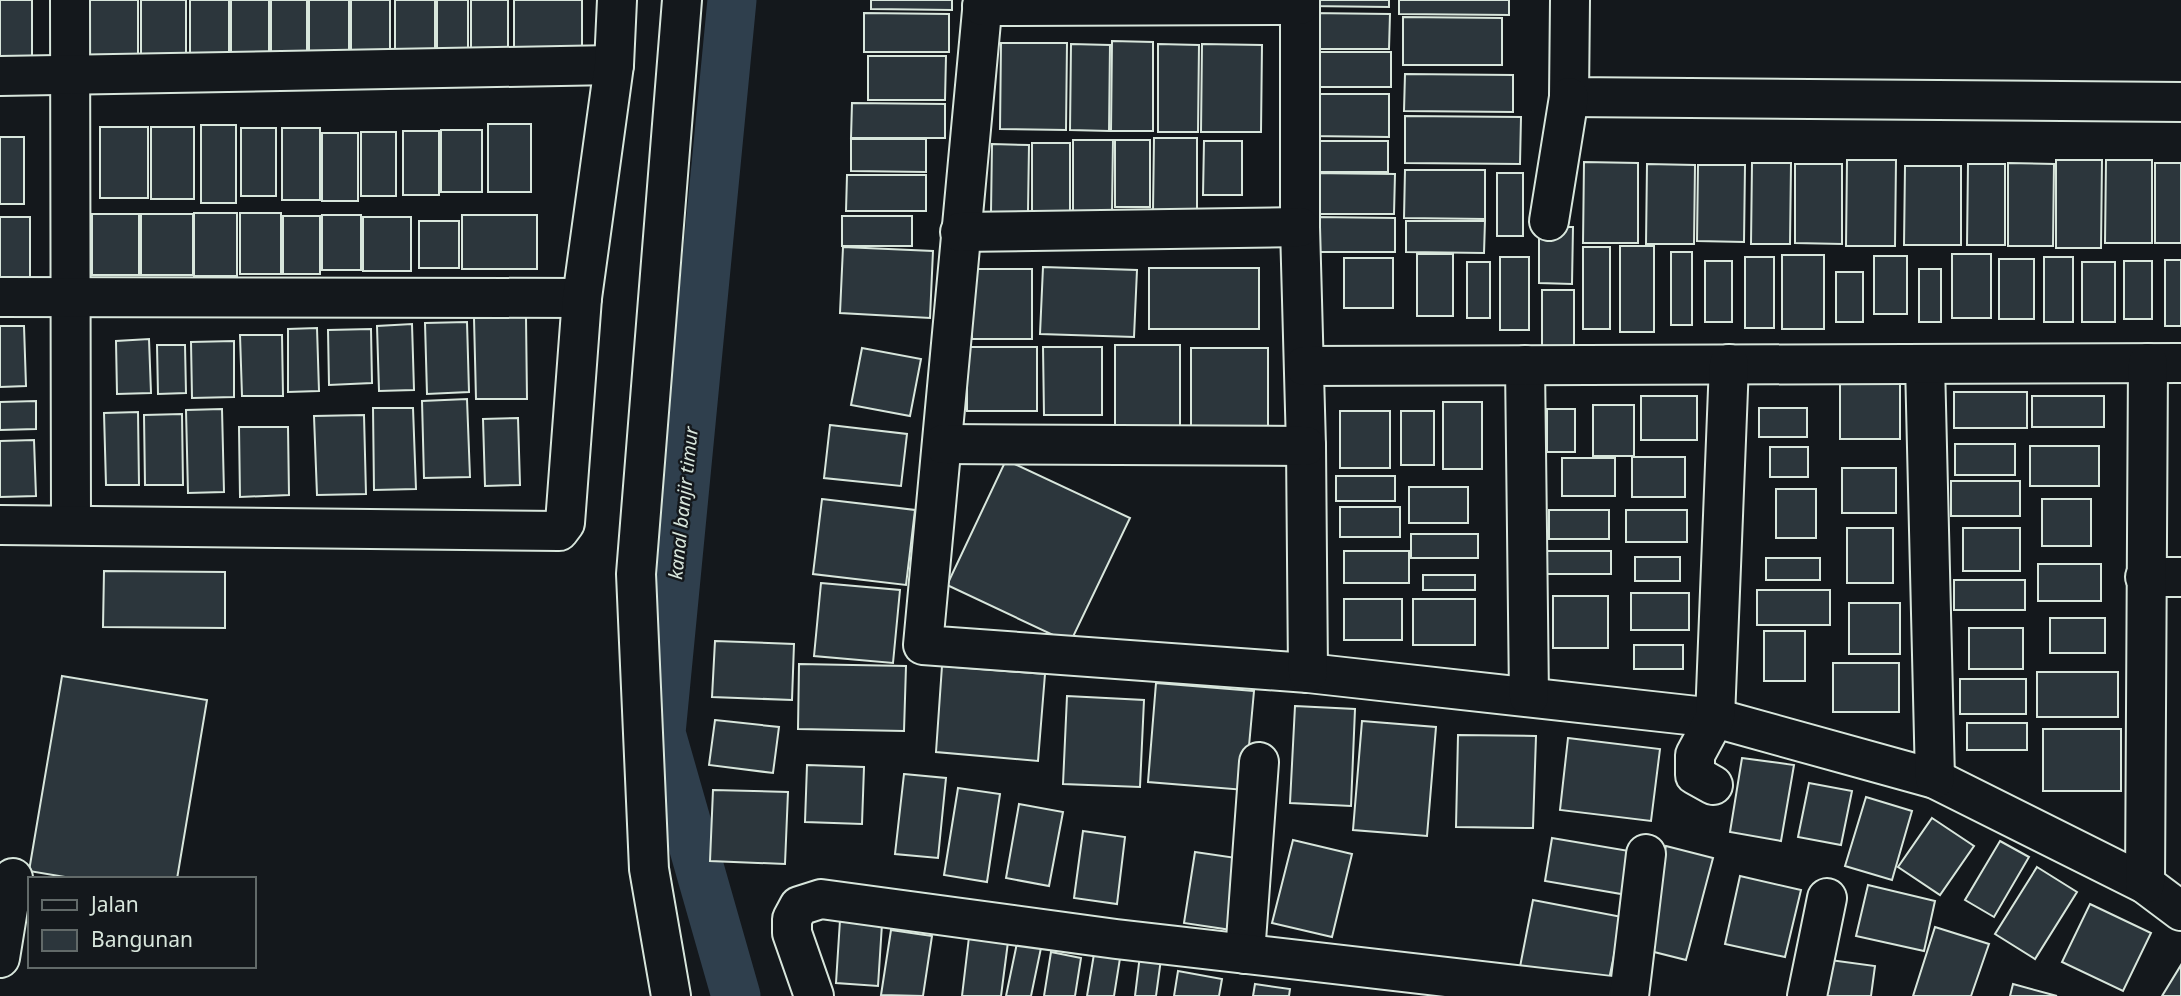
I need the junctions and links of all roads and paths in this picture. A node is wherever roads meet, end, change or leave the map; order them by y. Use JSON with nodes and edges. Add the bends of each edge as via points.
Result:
{"nodes":[{"id":1,"x":70,"y":0,"type":"edge"},
{"id":2,"x":617,"y":0,"type":"edge"},
{"id":3,"x":682,"y":0,"type":"edge"},
{"id":4,"x":1570,"y":0,"type":"edge"},
{"id":5,"x":982,"y":3,"type":"edge"},
{"id":6,"x":1300,"y":3,"type":"edge"},
{"id":7,"x":614,"y":65,"type":"junction"},
{"id":8,"x":0,"y":76,"type":"edge"},
{"id":9,"x":70,"y":76,"type":"junction"},
{"id":10,"x":1569,"y":97,"type":"junction"},
{"id":11,"x":2181,"y":102,"type":"edge"},
{"id":12,"x":1549,"y":220,"type":"dead end"},
{"id":13,"x":1300,"y":227,"type":"junction"},
{"id":14,"x":960,"y":232,"type":"junction"},
{"id":15,"x":0,"y":297,"type":"edge"},
{"id":16,"x":71,"y":297,"type":"junction"},
{"id":17,"x":582,"y":298,"type":"junction"},
{"id":18,"x":2164,"y":363,"type":"edge"},
{"id":19,"x":1729,"y":364,"type":"junction"},
{"id":20,"x":1925,"y":364,"type":"junction"},
{"id":21,"x":1525,"y":365,"type":"junction"},
{"id":22,"x":1304,"y":366,"type":"junction"},
{"id":23,"x":943,"y":444,"type":"junction"},
{"id":24,"x":1306,"y":446,"type":"junction"},
{"id":25,"x":0,"y":525,"type":"edge"},
{"id":26,"x":71,"y":525,"type":"junction"},
{"id":27,"x":2163,"y":577,"type":"edge"},
{"id":28,"x":1308,"y":673,"type":"junction"},
{"id":29,"x":1530,"y":697,"type":"junction"},
{"id":30,"x":1715,"y":718,"type":"junction"},
{"id":31,"x":1259,"y":762,"type":"dead end"},
{"id":32,"x":1935,"y":779,"type":"junction"},
{"id":33,"x":1713,"y":785,"type":"dead end"},
{"id":34,"x":1646,"y":853,"type":"dead end"},
{"id":35,"x":13,"y":878,"type":"dead end"},
{"id":36,"x":2145,"y":884,"type":"junction"},
{"id":37,"x":1827,"y":898,"type":"dead end"},
{"id":38,"x":2181,"y":911,"type":"edge"},
{"id":39,"x":1245,"y":954,"type":"junction"},
{"id":40,"x":0,"y":958,"type":"edge"},
{"id":41,"x":671,"y":996,"type":"edge"},
{"id":42,"x":814,"y":996,"type":"edge"},
{"id":43,"x":1611,"y":996,"type":"edge"},
{"id":44,"x":1629,"y":996,"type":"edge"},
{"id":45,"x":1807,"y":996,"type":"edge"}],
"edges":[{"from":1,"to":9,"type":"street"},
{"from":2,"to":7,"type":"street"},
{"from":3,"to":41,"type":"street","via":[[636,573],[649,869]]},
{"from":4,"to":10,"type":"street"},
{"from":5,"to":6,"type":"street"},
{"from":5,"to":14,"type":"street"},
{"from":6,"to":13,"type":"street"},
{"from":7,"to":9,"type":"street"},
{"from":7,"to":17,"type":"street"},
{"from":8,"to":9,"type":"street"},
{"from":9,"to":16,"type":"street"},
{"from":10,"to":11,"type":"street"},
{"from":10,"to":12,"type":"street"},
{"from":13,"to":14,"type":"street"},
{"from":13,"to":22,"type":"street"},
{"from":14,"to":23,"type":"street"},
{"from":15,"to":16,"type":"street"},
{"from":16,"to":17,"type":"street"},
{"from":16,"to":26,"type":"street"},
{"from":17,"to":26,"type":"street","via":[[565,523],[559,531]]},
{"from":18,"to":20,"type":"street"},
{"from":18,"to":27,"type":"street"},
{"from":19,"to":20,"type":"street"},
{"from":19,"to":21,"type":"street"},
{"from":19,"to":30,"type":"street"},
{"from":20,"to":32,"type":"street"},
{"from":21,"to":22,"type":"street"},
{"from":21,"to":29,"type":"street"},
{"from":22,"to":24,"type":"street"},
{"from":23,"to":24,"type":"street"},
{"from":23,"to":28,"type":"street","via":[[923,645]]},
{"from":24,"to":28,"type":"street"},
{"from":25,"to":26,"type":"street"},
{"from":27,"to":36,"type":"street"},
{"from":28,"to":29,"type":"street"},
{"from":29,"to":30,"type":"street"},
{"from":30,"to":32,"type":"street"},
{"from":30,"to":33,"type":"street","via":[[1695,755],[1695,775]]},
{"from":31,"to":39,"type":"street"},
{"from":32,"to":36,"type":"street"},
{"from":34,"to":44,"type":"street"},
{"from":35,"to":40,"type":"street"},
{"from":36,"to":38,"type":"street"},
{"from":37,"to":45,"type":"street"},
{"from":39,"to":42,"type":"street","via":[[821,899],[799,906],[792,919],[792,933]]},
{"from":39,"to":43,"type":"street"}]}
